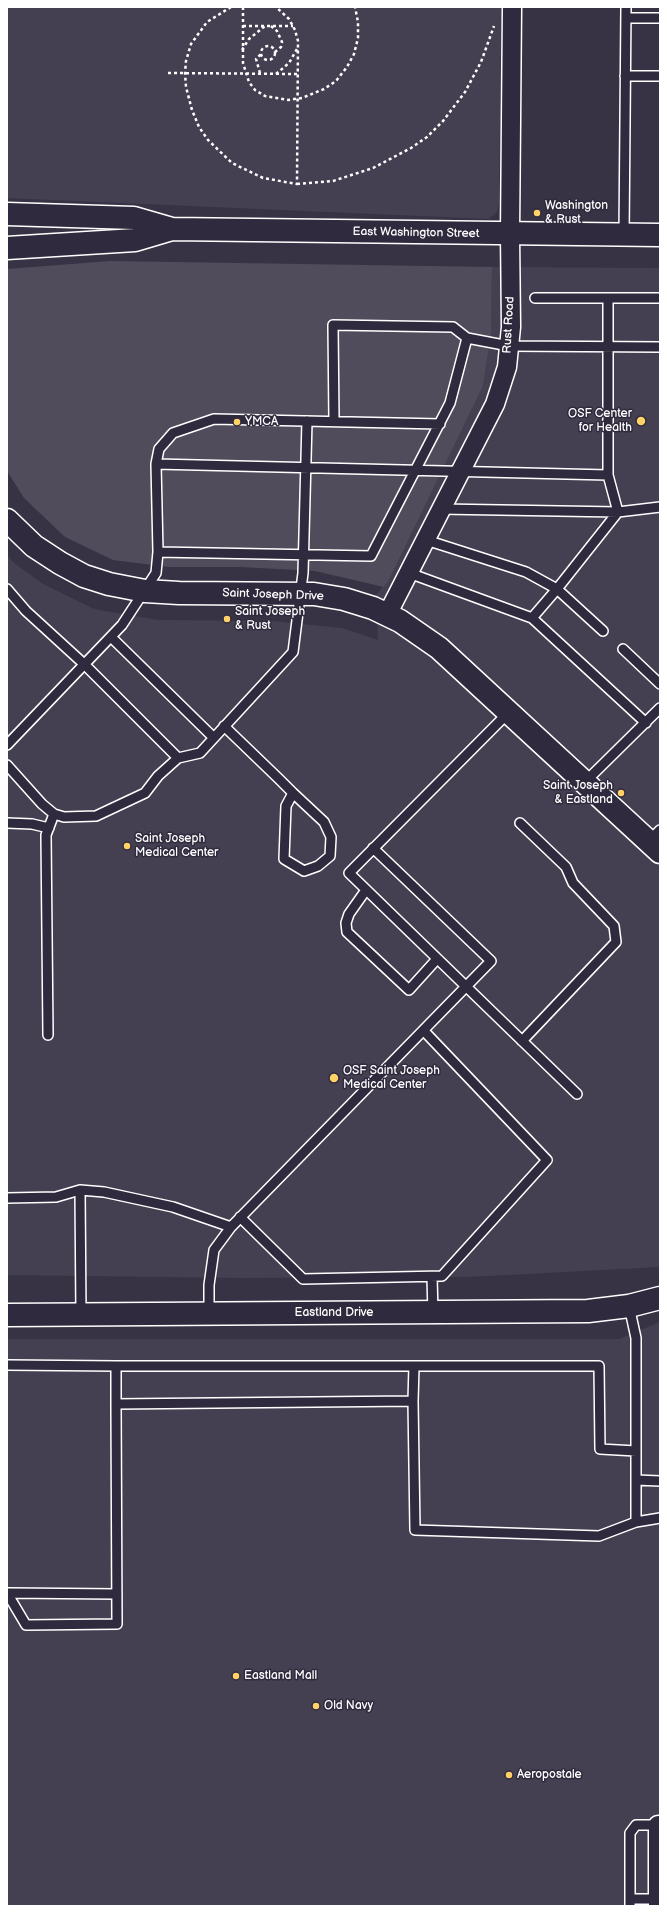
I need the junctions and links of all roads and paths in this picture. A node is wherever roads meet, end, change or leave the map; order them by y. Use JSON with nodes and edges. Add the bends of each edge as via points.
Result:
{"nodes":[{"id":1,"x":231,"y":7,"type":"edge"},
{"id":2,"x":243,"y":7,"type":"edge"},
{"id":3,"x":276,"y":7,"type":"edge"},
{"id":4,"x":356,"y":7,"type":"edge"},
{"id":5,"x":512,"y":7,"type":"edge"},
{"id":6,"x":626,"y":7,"type":"edge"},
{"id":7,"x":626,"y":18,"type":"junction"},
{"id":8,"x":660,"y":18,"type":"edge"},
{"id":9,"x":495,"y":24,"type":"dead end"},
{"id":10,"x":242,"y":26,"type":"junction"},
{"id":11,"x":265,"y":26,"type":"junction"},
{"id":12,"x":270,"y":26,"type":"junction"},
{"id":13,"x":293,"y":26,"type":"junction"},
{"id":14,"x":298,"y":47,"type":"junction"},
{"id":15,"x":242,"y":50,"type":"junction"},
{"id":16,"x":276,"y":52,"type":"junction"},
{"id":17,"x":261,"y":54,"type":"junction"},
{"id":18,"x":168,"y":73,"type":"dead end"},
{"id":19,"x":185,"y":73,"type":"junction"},
{"id":20,"x":245,"y":73,"type":"junction"},
{"id":21,"x":260,"y":73,"type":"junction"},
{"id":22,"x":276,"y":74,"type":"junction"},
{"id":23,"x":298,"y":74,"type":"junction"},
{"id":24,"x":625,"y":76,"type":"junction"},
{"id":25,"x":660,"y":76,"type":"edge"},
{"id":26,"x":298,"y":98,"type":"junction"},
{"id":27,"x":297,"y":184,"type":"junction"},
{"id":28,"x":7,"y":214,"type":"edge"},
{"id":29,"x":172,"y":229,"type":"junction"},
{"id":30,"x":510,"y":234,"type":"junction"},
{"id":31,"x":624,"y":235,"type":"junction"},
{"id":32,"x":660,"y":235,"type":"edge"},
{"id":33,"x":7,"y":248,"type":"edge"},
{"id":34,"x":535,"y":298,"type":"dead end"},
{"id":35,"x":608,"y":298,"type":"junction"},
{"id":36,"x":660,"y":298,"type":"edge"},
{"id":37,"x":467,"y":338,"type":"junction"},
{"id":38,"x":509,"y":346,"type":"junction"},
{"id":39,"x":608,"y":347,"type":"junction"},
{"id":40,"x":660,"y":347,"type":"edge"},
{"id":41,"x":307,"y":421,"type":"junction"},
{"id":42,"x":334,"y":421,"type":"junction"},
{"id":43,"x":440,"y":424,"type":"junction"},
{"id":44,"x":156,"y":464,"type":"junction"},
{"id":45,"x":306,"y":467,"type":"junction"},
{"id":46,"x":416,"y":470,"type":"junction"},
{"id":47,"x":461,"y":471,"type":"junction"},
{"id":48,"x":608,"y":475,"type":"junction"},
{"id":49,"x":660,"y":507,"type":"edge"},
{"id":50,"x":441,"y":509,"type":"junction"},
{"id":51,"x":618,"y":512,"type":"junction"},
{"id":52,"x":7,"y":520,"type":"edge"},
{"id":53,"x":426,"y":540,"type":"junction"},
{"id":54,"x":158,"y":552,"type":"junction"},
{"id":55,"x":304,"y":555,"type":"junction"},
{"id":56,"x":409,"y":573,"type":"junction"},
{"id":57,"x":7,"y":589,"type":"edge"},
{"id":58,"x":558,"y":589,"type":"junction"},
{"id":59,"x":145,"y":592,"type":"junction"},
{"id":60,"x":299,"y":594,"type":"junction"},
{"id":61,"x":387,"y":615,"type":"junction"},
{"id":62,"x":532,"y":618,"type":"junction"},
{"id":63,"x":603,"y":631,"type":"dead end"},
{"id":64,"x":111,"y":637,"type":"junction"},
{"id":65,"x":623,"y":649,"type":"dead end"},
{"id":66,"x":84,"y":664,"type":"junction"},
{"id":67,"x":660,"y":684,"type":"edge"},
{"id":68,"x":660,"y":708,"type":"edge"},
{"id":69,"x":509,"y":712,"type":"junction"},
{"id":70,"x":646,"y":724,"type":"junction"},
{"id":71,"x":224,"y":726,"type":"junction"},
{"id":72,"x":213,"y":737,"type":"junction"},
{"id":73,"x":7,"y":745,"type":"edge"},
{"id":74,"x":178,"y":758,"type":"junction"},
{"id":75,"x":7,"y":765,"type":"edge"},
{"id":76,"x":585,"y":782,"type":"junction"},
{"id":77,"x":293,"y":793,"type":"junction"},
{"id":78,"x":54,"y":814,"type":"junction"},
{"id":79,"x":7,"y":823,"type":"edge"},
{"id":80,"x":520,"y":823,"type":"dead end"},
{"id":81,"x":49,"y":828,"type":"junction"},
{"id":82,"x":656,"y":841,"type":"edge"},
{"id":83,"x":373,"y":848,"type":"junction"},
{"id":84,"x":366,"y":890,"type":"junction"},
{"id":85,"x":437,"y":959,"type":"junction"},
{"id":86,"x":467,"y":988,"type":"junction"},
{"id":87,"x":424,"y":1031,"type":"junction"},
{"id":88,"x":48,"y":1035,"type":"dead end"},
{"id":89,"x":522,"y":1041,"type":"junction"},
{"id":90,"x":578,"y":1094,"type":"dead end"},
{"id":91,"x":80,"y":1190,"type":"junction"},
{"id":92,"x":7,"y":1198,"type":"edge"},
{"id":93,"x":240,"y":1217,"type":"junction"},
{"id":94,"x":231,"y":1227,"type":"junction"},
{"id":95,"x":432,"y":1277,"type":"junction"},
{"id":96,"x":660,"y":1298,"type":"edge"},
{"id":97,"x":629,"y":1306,"type":"junction"},
{"id":98,"x":433,"y":1313,"type":"junction"},
{"id":99,"x":209,"y":1314,"type":"junction"},
{"id":100,"x":7,"y":1315,"type":"edge"},
{"id":101,"x":81,"y":1315,"type":"junction"},
{"id":102,"x":7,"y":1365,"type":"edge"},
{"id":103,"x":116,"y":1366,"type":"junction"},
{"id":104,"x":414,"y":1366,"type":"junction"},
{"id":105,"x":413,"y":1400,"type":"junction"},
{"id":106,"x":116,"y":1404,"type":"junction"},
{"id":107,"x":636,"y":1451,"type":"junction"},
{"id":108,"x":636,"y":1480,"type":"junction"},
{"id":109,"x":660,"y":1481,"type":"edge"},
{"id":110,"x":660,"y":1518,"type":"edge"},
{"id":111,"x":636,"y":1522,"type":"junction"},
{"id":112,"x":8,"y":1593,"type":"edge"},
{"id":113,"x":117,"y":1594,"type":"junction"},
{"id":114,"x":659,"y":1825,"type":"edge"},
{"id":115,"x":630,"y":1902,"type":"edge"},
{"id":116,"x":658,"y":1902,"type":"edge"}],
"edges":[{"from":1,"to":19,"type":"path","via":[[207,22],[191,44]]},
{"from":2,"to":10,"type":"path"},
{"from":3,"to":13,"type":"path"},
{"from":4,"to":26,"type":"path","via":[[358,38],[347,67],[336,81],[324,89]]},
{"from":5,"to":30,"type":"street","name":"Rust Road"},
{"from":6,"to":7,"type":"lane"},
{"from":7,"to":8,"type":"lane"},
{"from":7,"to":24,"type":"lane"},
{"from":9,"to":27,"type":"path","via":[[481,62],[465,92],[443,122],[427,137],[392,159],[367,170],[333,181]]},
{"from":10,"to":11,"type":"path"},
{"from":10,"to":15,"type":"path"},
{"from":11,"to":12,"type":"path"},
{"from":11,"to":15,"type":"path","via":[[249,39]]},
{"from":12,"to":13,"type":"path"},
{"from":12,"to":16,"type":"path","via":[[277,31],[282,42]]},
{"from":13,"to":14,"type":"path"},
{"from":14,"to":22,"type":"path","via":[[289,63]]},
{"from":14,"to":23,"type":"path"},
{"from":15,"to":20,"type":"path"},
{"from":16,"to":17,"type":"path","via":[[269,60]]},
{"from":16,"to":17,"type":"path","via":[[268,45],[262,48]]},
{"from":17,"to":21,"type":"path","via":[[256,59]]},
{"from":18,"to":19,"type":"path"},
{"from":19,"to":20,"type":"path"},
{"from":19,"to":27,"type":"path","via":[[186,87],[199,127],[220,153],[232,163],[257,176]]},
{"from":20,"to":21,"type":"path"},
{"from":20,"to":26,"type":"path","via":[[256,90],[265,96],[276,99]]},
{"from":21,"to":22,"type":"path"},
{"from":22,"to":23,"type":"path"},
{"from":23,"to":26,"type":"path"},
{"from":24,"to":25,"type":"lane"},
{"from":24,"to":31,"type":"lane"},
{"from":26,"to":27,"type":"path"},
{"from":28,"to":29,"type":"main road","name":"East Washington Street","via":[[134,218]]},
{"from":29,"to":30,"type":"main road","name":"East Washington Street"},
{"from":29,"to":33,"type":"main road","name":"East Washington Street","via":[[135,240]]},
{"from":30,"to":31,"type":"main road","name":"East Washington Street"},
{"from":30,"to":38,"type":"street","name":"Rust Road"},
{"from":31,"to":32,"type":"main road","name":"East Washington Street"},
{"from":34,"to":35,"type":"lane"},
{"from":35,"to":36,"type":"lane"},
{"from":35,"to":39,"type":"lane"},
{"from":37,"to":38,"type":"lane"},
{"from":37,"to":42,"type":"lane","via":[[453,327],[333,325]]},
{"from":37,"to":43,"type":"lane","via":[[450,403]]},
{"from":38,"to":39,"type":"lane"},
{"from":38,"to":47,"type":"street","name":"Rust Road","via":[[507,367],[495,404]]},
{"from":39,"to":40,"type":"lane"},
{"from":39,"to":48,"type":"lane"},
{"from":41,"to":42,"type":"lane"},
{"from":41,"to":44,"type":"lane","via":[[214,419],[173,433],[159,449]]},
{"from":41,"to":45,"type":"lane"},
{"from":42,"to":43,"type":"lane"},
{"from":43,"to":46,"type":"lane"},
{"from":44,"to":45,"type":"lane"},
{"from":44,"to":54,"type":"lane"},
{"from":45,"to":46,"type":"lane"},
{"from":45,"to":55,"type":"lane"},
{"from":46,"to":47,"type":"lane"},
{"from":46,"to":55,"type":"lane","via":[[371,556]]},
{"from":47,"to":48,"type":"lane"},
{"from":47,"to":50,"type":"street","name":"Rust Road"},
{"from":48,"to":51,"type":"lane"},
{"from":49,"to":51,"type":"lane"},
{"from":50,"to":51,"type":"lane"},
{"from":50,"to":53,"type":"street","name":"Rust Road"},
{"from":51,"to":58,"type":"lane"},
{"from":52,"to":59,"type":"main road","name":"Saint Joseph Drive","via":[[34,546],[72,570],[109,584]]},
{"from":53,"to":56,"type":"street","name":"Rust Road"},
{"from":53,"to":58,"type":"lane","via":[[526,572]]},
{"from":54,"to":55,"type":"lane"},
{"from":54,"to":59,"type":"lane","via":[[156,573]]},
{"from":55,"to":60,"type":"lane"},
{"from":56,"to":61,"type":"street","name":"Rust Road"},
{"from":56,"to":62,"type":"lane"},
{"from":57,"to":66,"type":"lane","via":[[26,611]]},
{"from":58,"to":62,"type":"lane"},
{"from":58,"to":63,"type":"lane"},
{"from":59,"to":60,"type":"main road","name":"Saint Joseph Drive"},
{"from":59,"to":64,"type":"lane"},
{"from":60,"to":61,"type":"main road","name":"Saint Joseph Drive","via":[[344,599]]},
{"from":60,"to":71,"type":"lane","via":[[293,652]]},
{"from":61,"to":69,"type":"main road","name":"Saint Joseph Drive","via":[[439,648]]},
{"from":62,"to":70,"type":"lane"},
{"from":64,"to":66,"type":"lane"},
{"from":64,"to":72,"type":"lane"},
{"from":65,"to":67,"type":"lane"},
{"from":66,"to":73,"type":"lane"},
{"from":66,"to":74,"type":"lane"},
{"from":68,"to":70,"type":"lane"},
{"from":69,"to":76,"type":"main road","name":"Saint Joseph Drive"},
{"from":69,"to":83,"type":"lane"},
{"from":70,"to":76,"type":"lane"},
{"from":71,"to":72,"type":"lane"},
{"from":71,"to":77,"type":"lane"},
{"from":72,"to":74,"type":"lane","via":[[200,753]]},
{"from":74,"to":78,"type":"lane","via":[[158,776],[145,793],[96,816],[64,817]]},
{"from":75,"to":78,"type":"lane"},
{"from":76,"to":82,"type":"main road","name":"Saint Joseph Drive"},
{"from":77,"to":77,"type":"lane","via":[[324,822],[331,837],[330,856],[318,866],[304,871],[284,859],[286,806]]},
{"from":78,"to":81,"type":"lane"},
{"from":79,"to":81,"type":"lane"},
{"from":80,"to":89,"type":"lane","via":[[566,867],[573,883],[614,926],[616,942]]},
{"from":81,"to":88,"type":"lane","via":[[46,835]]},
{"from":83,"to":84,"type":"lane","via":[[349,873]]},
{"from":83,"to":86,"type":"lane","via":[[491,961]]},
{"from":84,"to":85,"type":"lane"},
{"from":84,"to":85,"type":"lane","via":[[349,914],[347,932],[409,990]]},
{"from":85,"to":86,"type":"lane"},
{"from":86,"to":87,"type":"lane"},
{"from":86,"to":89,"type":"lane"},
{"from":87,"to":93,"type":"lane"},
{"from":87,"to":95,"type":"lane","via":[[547,1160],[442,1276]]},
{"from":89,"to":90,"type":"lane"},
{"from":91,"to":92,"type":"lane","via":[[56,1197]]},
{"from":91,"to":94,"type":"lane","via":[[104,1192],[173,1207]]},
{"from":91,"to":101,"type":"lane"},
{"from":93,"to":94,"type":"lane"},
{"from":93,"to":95,"type":"lane","via":[[303,1279]]},
{"from":94,"to":99,"type":"lane","via":[[214,1250],[209,1285]]},
{"from":95,"to":98,"type":"lane"},
{"from":96,"to":97,"type":"main road","name":"Eastland Drive"},
{"from":97,"to":98,"type":"main road","name":"Eastland Drive","via":[[588,1311]]},
{"from":97,"to":107,"type":"lane","via":[[636,1338]]},
{"from":98,"to":99,"type":"main road","name":"Eastland Drive"},
{"from":99,"to":101,"type":"main road","name":"Eastland Drive"},
{"from":100,"to":101,"type":"main road","name":"Eastland Drive"},
{"from":102,"to":103,"type":"lane"},
{"from":103,"to":104,"type":"lane"},
{"from":103,"to":106,"type":"lane"},
{"from":104,"to":105,"type":"lane"},
{"from":104,"to":107,"type":"lane","via":[[599,1366],[600,1449]]},
{"from":105,"to":106,"type":"lane"},
{"from":105,"to":111,"type":"lane","via":[[416,1530],[599,1536]]},
{"from":106,"to":113,"type":"lane"},
{"from":107,"to":108,"type":"lane"},
{"from":108,"to":109,"type":"lane"},
{"from":108,"to":111,"type":"lane"},
{"from":110,"to":111,"type":"lane"},
{"from":112,"to":113,"type":"lane"},
{"from":112,"to":113,"type":"lane","via":[[26,1625],[117,1624]]},
{"from":114,"to":115,"type":"lane","via":[[636,1825],[630,1833]]},
{"from":114,"to":116,"type":"street"},
{"from":115,"to":116,"type":"lane"}]}
